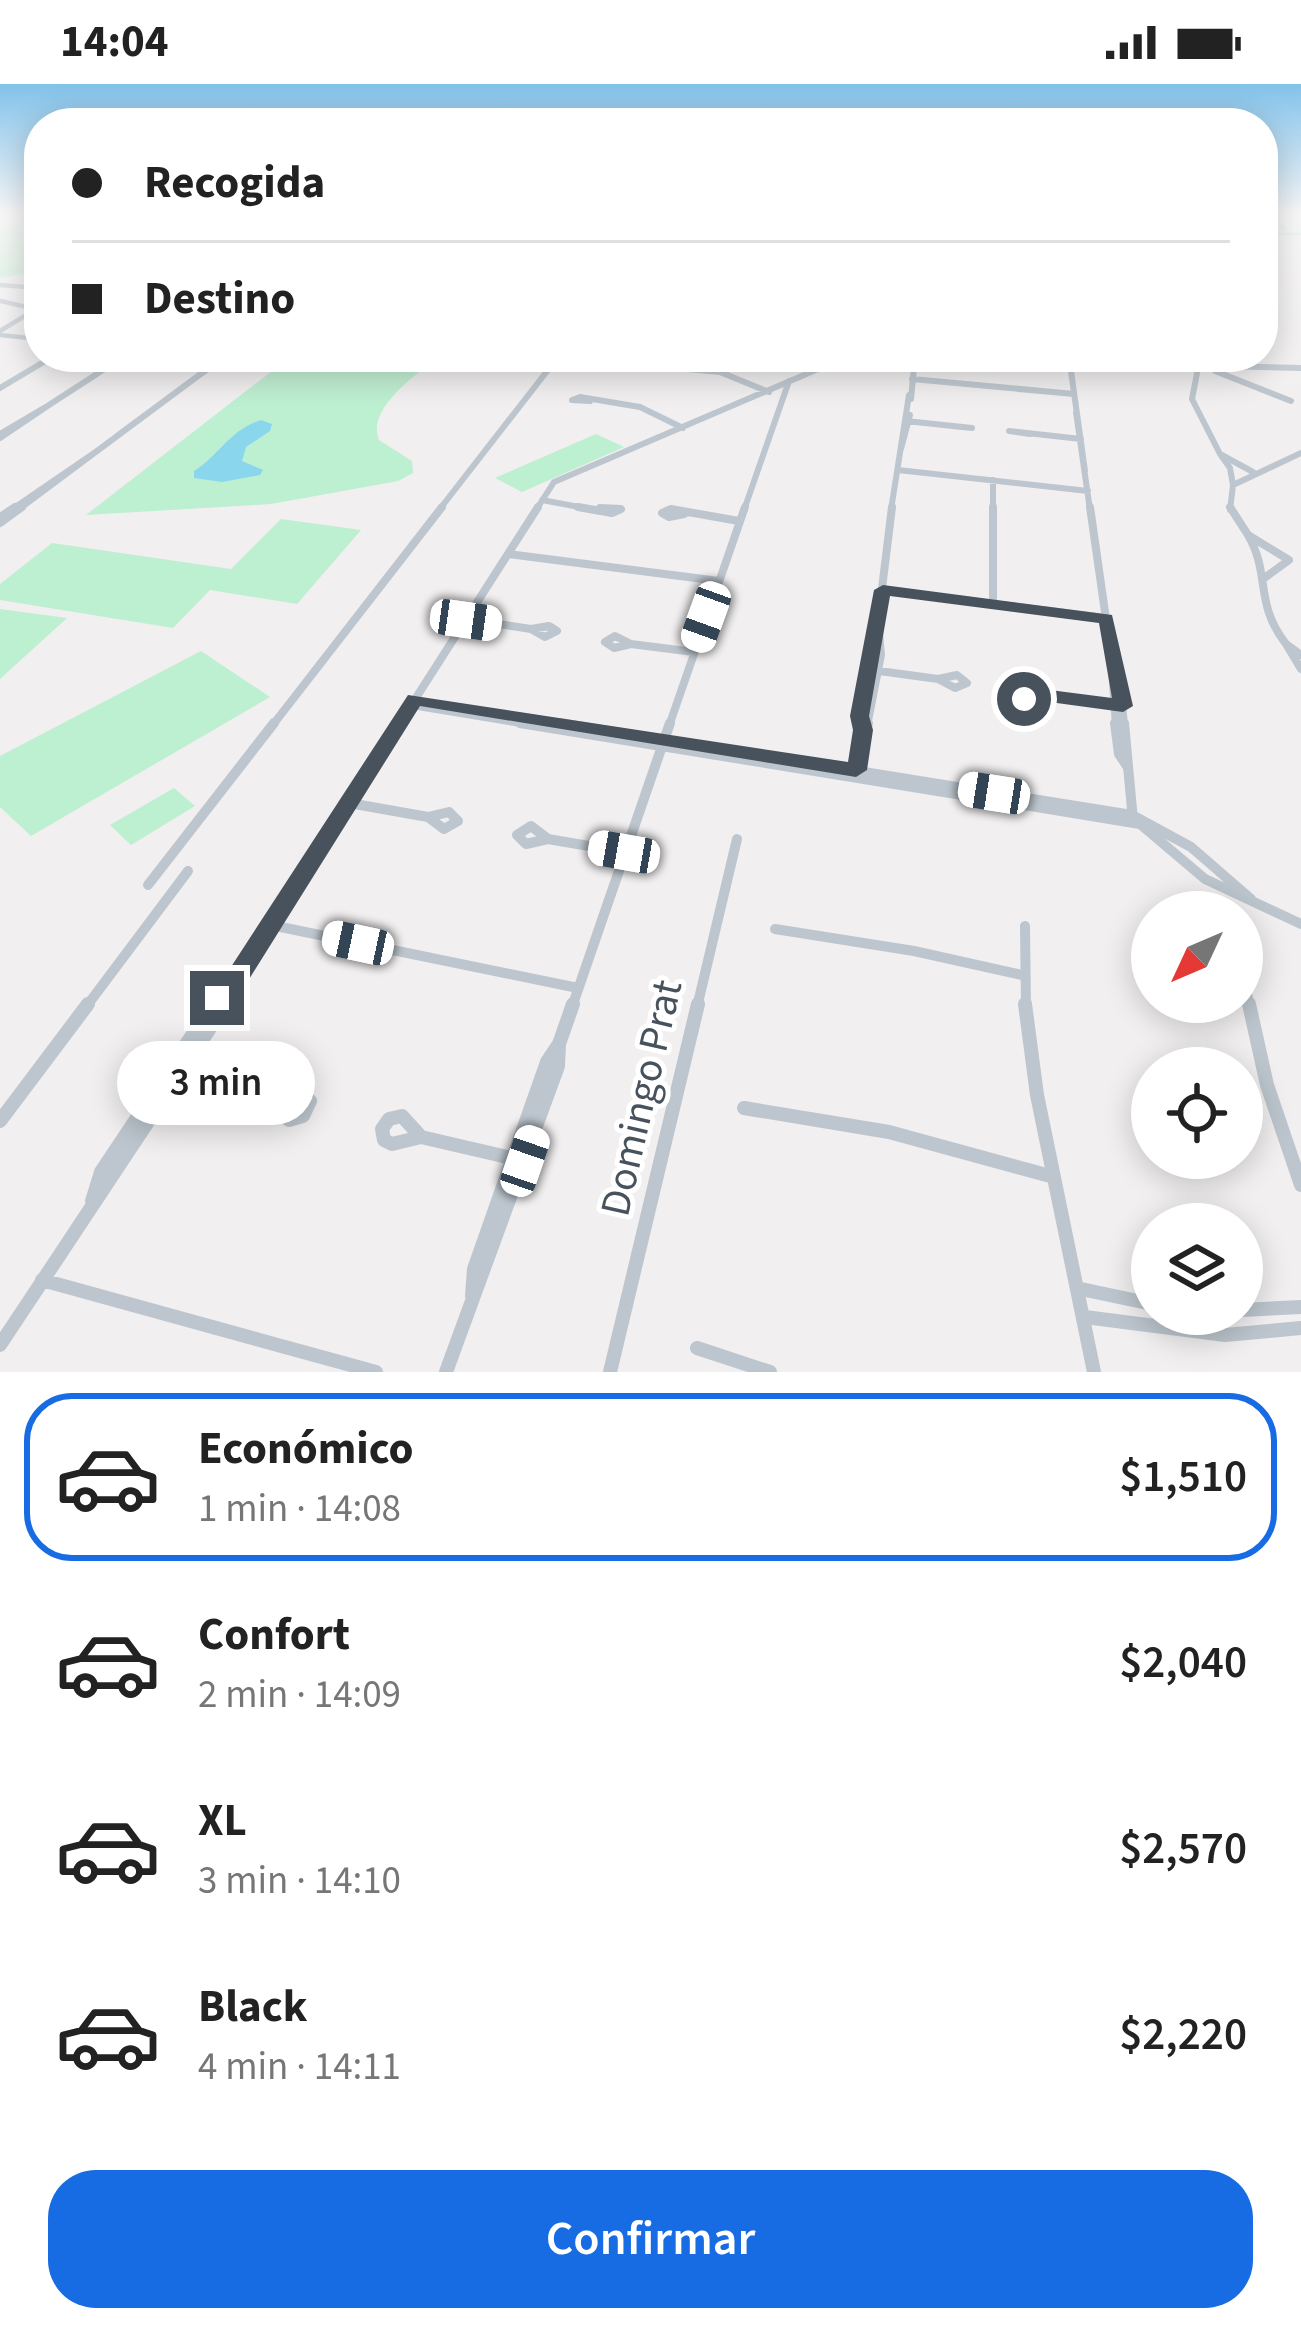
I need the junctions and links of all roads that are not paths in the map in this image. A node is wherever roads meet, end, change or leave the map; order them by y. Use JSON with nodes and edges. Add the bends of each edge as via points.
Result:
{"nodes":[{"id":1,"x":27,"y":372,"type":"edge"},
{"id":2,"x":100,"y":372,"type":"edge"},
{"id":3,"x":203,"y":372,"type":"edge"},
{"id":4,"x":546,"y":372,"type":"edge"},
{"id":5,"x":720,"y":372,"type":"edge"},
{"id":6,"x":819,"y":372,"type":"edge"},
{"id":7,"x":913,"y":372,"type":"edge"},
{"id":8,"x":1071,"y":372,"type":"edge"},
{"id":9,"x":1203,"y":372,"type":"edge"},
{"id":10,"x":1203,"y":372,"type":"edge"},
{"id":11,"x":1223,"y":372,"type":"edge"},
{"id":12,"x":1197,"y":378,"type":"junction"},
{"id":13,"x":912,"y":379,"type":"junction"},
{"id":14,"x":0,"y":388,"type":"edge"},
{"id":15,"x":780,"y":390,"type":"junction"},
{"id":16,"x":1074,"y":394,"type":"junction"},
{"id":17,"x":590,"y":401,"type":"dead end"},
{"id":18,"x":1291,"y":401,"type":"dead end"},
{"id":19,"x":906,"y":421,"type":"junction"},
{"id":20,"x":952,"y":426,"type":"dead end"},
{"id":21,"x":685,"y":429,"type":"junction"},
{"id":22,"x":1030,"y":434,"type":"dead end"},
{"id":23,"x":0,"y":436,"type":"edge"},
{"id":24,"x":1080,"y":439,"type":"junction"},
{"id":25,"x":1301,"y":453,"type":"edge"},
{"id":26,"x":1220,"y":454,"type":"junction"},
{"id":27,"x":898,"y":470,"type":"junction"},
{"id":28,"x":1230,"y":470,"type":"junction"},
{"id":29,"x":1246,"y":472,"type":"junction"},
{"id":30,"x":993,"y":480,"type":"junction"},
{"id":31,"x":1233,"y":485,"type":"junction"},
{"id":32,"x":1088,"y":491,"type":"junction"},
{"id":33,"x":545,"y":495,"type":"junction"},
{"id":34,"x":599,"y":508,"type":"dead end"},
{"id":35,"x":684,"y":514,"type":"dead end"},
{"id":36,"x":0,"y":520,"type":"edge"},
{"id":37,"x":739,"y":521,"type":"junction"},
{"id":38,"x":1248,"y":536,"type":"junction"},
{"id":39,"x":1274,"y":552,"type":"junction"},
{"id":40,"x":508,"y":554,"type":"junction"},
{"id":41,"x":1301,"y":555,"type":"edge"},
{"id":42,"x":1261,"y":557,"type":"junction"},
{"id":43,"x":1284,"y":562,"type":"junction"},
{"id":44,"x":1263,"y":579,"type":"junction"},
{"id":45,"x":719,"y":581,"type":"junction"},
{"id":46,"x":883,"y":590,"type":"junction"},
{"id":47,"x":993,"y":604,"type":"junction"},
{"id":48,"x":1106,"y":619,"type":"junction"},
{"id":49,"x":466,"y":620,"type":"junction"},
{"id":50,"x":531,"y":629,"type":"dead end"},
{"id":51,"x":631,"y":644,"type":"dead end"},
{"id":52,"x":1286,"y":644,"type":"junction"},
{"id":53,"x":694,"y":652,"type":"junction"},
{"id":54,"x":1301,"y":656,"type":"edge"},
{"id":55,"x":1301,"y":668,"type":"edge"},
{"id":56,"x":871,"y":670,"type":"junction"},
{"id":57,"x":938,"y":679,"type":"dead end"},
{"id":58,"x":1042,"y":695,"type":"dead end"},
{"id":59,"x":413,"y":702,"type":"junction"},
{"id":60,"x":1118,"y":705,"type":"junction"},
{"id":61,"x":662,"y":742,"type":"junction"},
{"id":62,"x":856,"y":774,"type":"junction"},
{"id":63,"x":349,"y":803,"type":"junction"},
{"id":64,"x":428,"y":818,"type":"dead end"},
{"id":65,"x":1133,"y":819,"type":"junction"},
{"id":66,"x":548,"y":839,"type":"dead end"},
{"id":67,"x":737,"y":839,"type":"dead end"},
{"id":68,"x":624,"y":852,"type":"junction"},
{"id":69,"x":188,"y":872,"type":"dead end"},
{"id":70,"x":148,"y":885,"type":"dead end"},
{"id":71,"x":1270,"y":913,"type":"junction"},
{"id":72,"x":1301,"y":924,"type":"edge"},
{"id":73,"x":271,"y":925,"type":"junction"},
{"id":74,"x":1024,"y":926,"type":"dead end"},
{"id":75,"x":775,"y":929,"type":"dead end"},
{"id":76,"x":1022,"y":975,"type":"junction"},
{"id":77,"x":578,"y":988,"type":"junction"},
{"id":78,"x":1253,"y":1023,"type":"edge"},
{"id":79,"x":170,"y":1079,"type":"junction"},
{"id":80,"x":270,"y":1101,"type":"dead end"},
{"id":81,"x":744,"y":1108,"type":"dead end"},
{"id":82,"x":0,"y":1120,"type":"edge"},
{"id":83,"x":421,"y":1137,"type":"dead end"},
{"id":84,"x":519,"y":1160,"type":"junction"},
{"id":85,"x":1054,"y":1178,"type":"junction"},
{"id":86,"x":1301,"y":1185,"type":"edge"},
{"id":87,"x":42,"y":1280,"type":"junction"},
{"id":88,"x":1081,"y":1289,"type":"junction"},
{"id":89,"x":1131,"y":1300,"type":"edge"},
{"id":90,"x":1301,"y":1307,"type":"edge"},
{"id":91,"x":1263,"y":1309,"type":"edge"},
{"id":92,"x":1085,"y":1317,"type":"junction"},
{"id":93,"x":1301,"y":1328,"type":"edge"},
{"id":94,"x":0,"y":1345,"type":"edge"},
{"id":95,"x":697,"y":1348,"type":"dead end"},
{"id":96,"x":376,"y":1372,"type":"edge"},
{"id":97,"x":446,"y":1372,"type":"edge"},
{"id":98,"x":610,"y":1372,"type":"edge"},
{"id":99,"x":770,"y":1372,"type":"edge"},
{"id":100,"x":1094,"y":1372,"type":"edge"}],
"edges":[{"from":1,"to":14,"type":"street"},
{"from":2,"to":23,"type":"street"},
{"from":3,"to":36,"type":"street"},
{"from":4,"to":70,"type":"street"},
{"from":5,"to":15,"type":"street"},
{"from":6,"to":15,"type":"street"},
{"from":7,"to":13,"type":"street"},
{"from":8,"to":16,"type":"street"},
{"from":9,"to":12,"type":"street"},
{"from":10,"to":12,"type":"street"},
{"from":11,"to":18,"type":"street"},
{"from":12,"to":26,"type":"street","via":[[1192,399]]},
{"from":13,"to":16,"type":"street"},
{"from":13,"to":19,"type":"street"},
{"from":15,"to":21,"type":"street"},
{"from":15,"to":37,"type":"street"},
{"from":16,"to":24,"type":"street"},
{"from":17,"to":21,"type":"street","via":[[640,407]]},
{"from":19,"to":20,"type":"street"},
{"from":19,"to":27,"type":"street"},
{"from":21,"to":33,"type":"street"},
{"from":22,"to":24,"type":"street"},
{"from":24,"to":32,"type":"street"},
{"from":25,"to":29,"type":"street"},
{"from":26,"to":28,"type":"street"},
{"from":26,"to":29,"type":"street"},
{"from":27,"to":30,"type":"street"},
{"from":27,"to":46,"type":"street"},
{"from":28,"to":29,"type":"street"},
{"from":28,"to":31,"type":"street"},
{"from":29,"to":31,"type":"street"},
{"from":30,"to":32,"type":"street"},
{"from":30,"to":47,"type":"street"},
{"from":31,"to":38,"type":"street","via":[[1230,511]]},
{"from":32,"to":48,"type":"street"},
{"from":33,"to":34,"type":"street"},
{"from":33,"to":40,"type":"street"},
{"from":35,"to":37,"type":"street"},
{"from":37,"to":45,"type":"street"},
{"from":38,"to":39,"type":"street"},
{"from":38,"to":42,"type":"street"},
{"from":39,"to":42,"type":"street"},
{"from":39,"to":43,"type":"street"},
{"from":40,"to":45,"type":"street"},
{"from":40,"to":49,"type":"street"},
{"from":41,"to":43,"type":"street"},
{"from":42,"to":43,"type":"street"},
{"from":42,"to":44,"type":"street"},
{"from":43,"to":44,"type":"street"},
{"from":44,"to":52,"type":"street","via":[[1261,603]]},
{"from":45,"to":53,"type":"street"},
{"from":46,"to":47,"type":"street"},
{"from":46,"to":56,"type":"street"},
{"from":47,"to":48,"type":"street"},
{"from":48,"to":60,"type":"street"},
{"from":49,"to":50,"type":"street"},
{"from":49,"to":59,"type":"street"},
{"from":51,"to":53,"type":"street"},
{"from":52,"to":54,"type":"street"},
{"from":52,"to":55,"type":"street"},
{"from":53,"to":61,"type":"street"},
{"from":56,"to":57,"type":"street"},
{"from":56,"to":62,"type":"street"},
{"from":58,"to":60,"type":"street"},
{"from":59,"to":61,"type":"street"},
{"from":59,"to":63,"type":"street"},
{"from":60,"to":65,"type":"street"},
{"from":61,"to":62,"type":"street"},
{"from":61,"to":68,"type":"street"},
{"from":62,"to":65,"type":"street"},
{"from":63,"to":64,"type":"street"},
{"from":63,"to":73,"type":"street"},
{"from":65,"to":71,"type":"street","via":[[1191,848]]},
{"from":65,"to":71,"type":"street","via":[[1192,871]]},
{"from":66,"to":68,"type":"street"},
{"from":67,"to":98,"type":"street","name":"Domingo Prat"},
{"from":68,"to":77,"type":"street"},
{"from":69,"to":82,"type":"street"},
{"from":71,"to":72,"type":"street"},
{"from":73,"to":77,"type":"street"},
{"from":73,"to":79,"type":"street","via":[[229,1000]]},
{"from":74,"to":76,"type":"street"},
{"from":75,"to":76,"type":"street"},
{"from":76,"to":85,"type":"street","via":[[1032,1078]]},
{"from":77,"to":84,"type":"street","via":[[558,1066]]},
{"from":78,"to":86,"type":"street"},
{"from":79,"to":80,"type":"street"},
{"from":79,"to":87,"type":"street"},
{"from":81,"to":85,"type":"street","via":[[889,1132]]},
{"from":83,"to":84,"type":"street"},
{"from":84,"to":97,"type":"street"},
{"from":85,"to":88,"type":"street"},
{"from":87,"to":94,"type":"street"},
{"from":87,"to":96,"type":"street"},
{"from":88,"to":89,"type":"street"},
{"from":88,"to":92,"type":"street"},
{"from":90,"to":91,"type":"street"},
{"from":92,"to":93,"type":"street","via":[[1226,1334]]},
{"from":92,"to":100,"type":"street"},
{"from":95,"to":99,"type":"street"}]}
